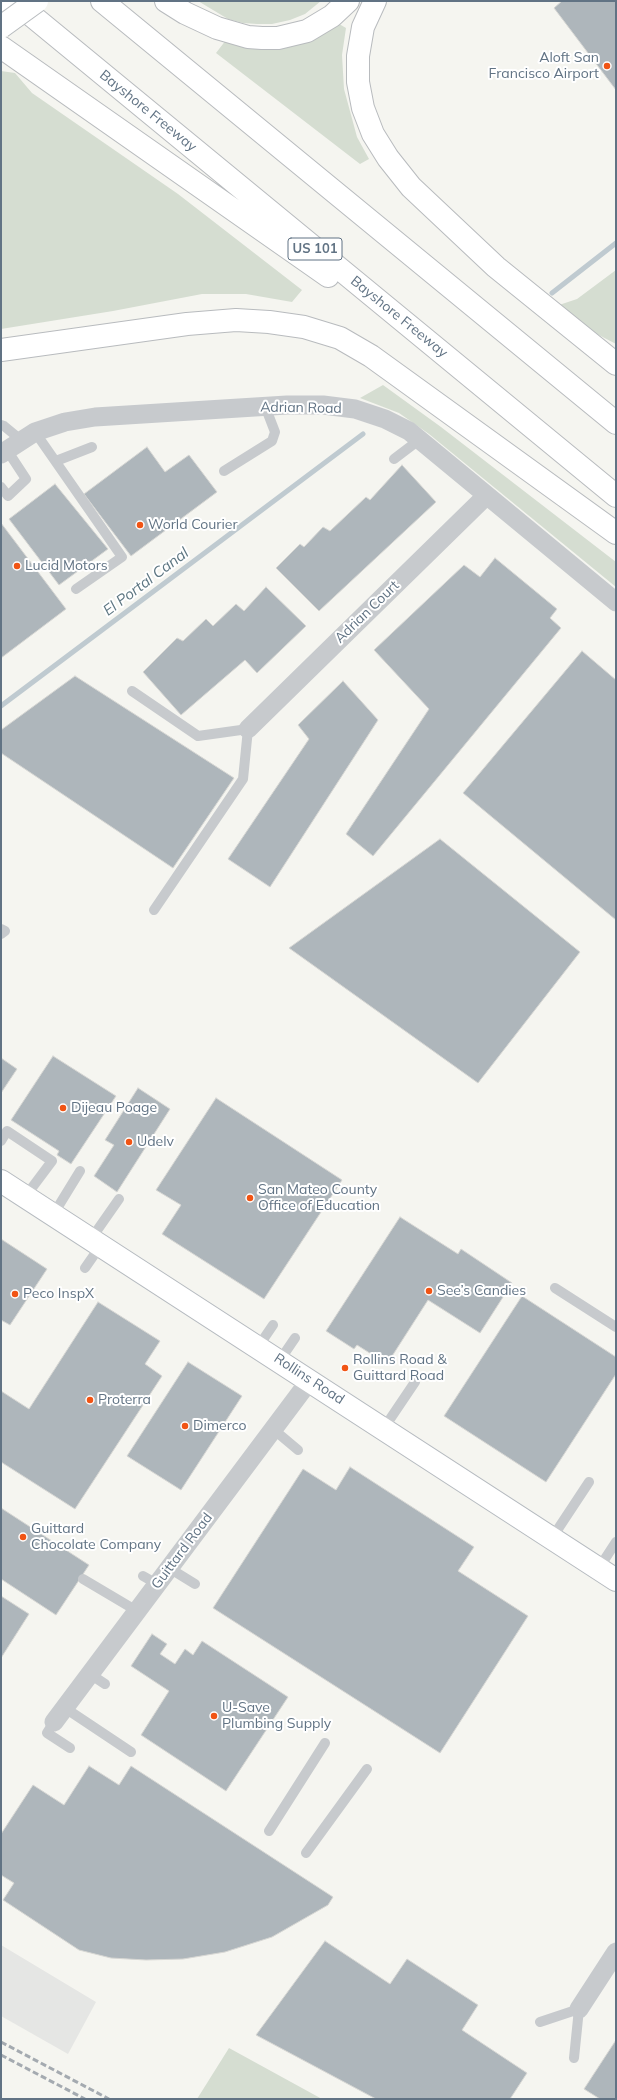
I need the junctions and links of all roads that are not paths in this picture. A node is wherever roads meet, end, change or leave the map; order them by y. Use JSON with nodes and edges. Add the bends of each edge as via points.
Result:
{"nodes":[{"id":1,"x":14,"y":1,"type":"edge"},
{"id":2,"x":37,"y":1,"type":"edge"},
{"id":3,"x":102,"y":1,"type":"edge"},
{"id":4,"x":166,"y":1,"type":"edge"},
{"id":5,"x":348,"y":1,"type":"edge"},
{"id":6,"x":375,"y":1,"type":"edge"},
{"id":7,"x":1,"y":27,"type":"edge"},
{"id":8,"x":1,"y":47,"type":"edge"},
{"id":9,"x":1,"y":350,"type":"edge"},
{"id":10,"x":449,"y":359,"type":"junction"},
{"id":11,"x":616,"y":364,"type":"edge"},
{"id":12,"x":265,"y":406,"type":"junction"},
{"id":13,"x":616,"y":423,"type":"edge"},
{"id":14,"x":1,"y":425,"type":"edge"},
{"id":15,"x":419,"y":440,"type":"junction"},
{"id":16,"x":16,"y":444,"type":"edge"},
{"id":17,"x":92,"y":447,"type":"dead end"},
{"id":18,"x":394,"y":459,"type":"dead end"},
{"id":19,"x":56,"y":461,"type":"junction"},
{"id":20,"x":224,"y":471,"type":"dead end"},
{"id":21,"x":1,"y":487,"type":"edge"},
{"id":22,"x":486,"y":496,"type":"junction"},
{"id":23,"x":616,"y":496,"type":"edge"},
{"id":24,"x":616,"y":533,"type":"edge"},
{"id":25,"x":76,"y":589,"type":"dead end"},
{"id":26,"x":616,"y":602,"type":"edge"},
{"id":27,"x":132,"y":691,"type":"dead end"},
{"id":28,"x":248,"y":728,"type":"junction"},
{"id":29,"x":154,"y":910,"type":"dead end"},
{"id":30,"x":1,"y":929,"type":"edge"},
{"id":31,"x":1,"y":934,"type":"edge"},
{"id":32,"x":1,"y":1141,"type":"edge"},
{"id":33,"x":80,"y":1170,"type":"dead end"},
{"id":34,"x":1,"y":1181,"type":"edge"},
{"id":35,"x":25,"y":1196,"type":"junction"},
{"id":36,"x":120,"y":1199,"type":"dead end"},
{"id":37,"x":53,"y":1215,"type":"junction"},
{"id":38,"x":96,"y":1242,"type":"junction"},
{"id":39,"x":85,"y":1268,"type":"dead end"},
{"id":40,"x":555,"y":1288,"type":"dead end"},
{"id":41,"x":273,"y":1324,"type":"dead end"},
{"id":42,"x":616,"y":1327,"type":"edge"},
{"id":43,"x":295,"y":1338,"type":"dead end"},
{"id":44,"x":258,"y":1347,"type":"junction"},
{"id":45,"x":280,"y":1360,"type":"junction"},
{"id":46,"x":310,"y":1380,"type":"junction"},
{"id":47,"x":415,"y":1382,"type":"dead end"},
{"id":48,"x":384,"y":1428,"type":"junction"},
{"id":49,"x":273,"y":1429,"type":"junction"},
{"id":50,"x":298,"y":1450,"type":"dead end"},
{"id":51,"x":589,"y":1482,"type":"dead end"},
{"id":52,"x":552,"y":1538,"type":"junction"},
{"id":53,"x":616,"y":1542,"type":"edge"},
{"id":54,"x":169,"y":1568,"type":"junction"},
{"id":55,"x":607,"y":1574,"type":"edge"},
{"id":56,"x":83,"y":1579,"type":"dead end"},
{"id":57,"x":195,"y":1584,"type":"dead end"},
{"id":58,"x":137,"y":1611,"type":"junction"},
{"id":59,"x":59,"y":1715,"type":"junction"},
{"id":60,"x":325,"y":1743,"type":"dead end"},
{"id":61,"x":70,"y":1748,"type":"dead end"},
{"id":62,"x":131,"y":1752,"type":"dead end"},
{"id":63,"x":366,"y":1769,"type":"dead end"},
{"id":64,"x":270,"y":1831,"type":"dead end"},
{"id":65,"x":306,"y":1853,"type":"dead end"},
{"id":66,"x":616,"y":1952,"type":"edge"},
{"id":67,"x":579,"y":2009,"type":"junction"},
{"id":68,"x":540,"y":2022,"type":"dead end"},
{"id":69,"x":574,"y":2058,"type":"dead end"}],
"edges":[{"from":1,"to":10,"type":"main road","name":"Bayshore Freeway","number":"US 101"},
{"from":2,"to":7,"type":"main road","bridge":true},
{"from":3,"to":13,"type":"main road"},
{"from":4,"to":5,"type":"main road","via":[[217,28],[248,37],[262,38],[285,37],[307,31],[332,16]]},
{"from":6,"to":11,"type":"main road","via":[[363,27],[358,56],[358,82],[363,108],[373,134],[388,158],[411,187],[496,267]]},
{"from":8,"to":10,"type":"main road"},
{"from":9,"to":24,"type":"main road","via":[[187,324],[269,322],[304,327],[340,338],[371,356]]},
{"from":10,"to":23,"type":"main road","name":"Bayshore Freeway","number":"US 101"},
{"from":12,"to":15,"type":"street","name":"Adrian Road","via":[[322,405],[355,409],[409,431]]},
{"from":12,"to":16,"type":"street","name":"Adrian Road","via":[[95,417],[65,422]]},
{"from":12,"to":20,"type":"lane","via":[[275,432],[272,441]]},
{"from":14,"to":16,"type":"lane"},
{"from":15,"to":18,"type":"lane"},
{"from":15,"to":22,"type":"street","name":"Adrian Road"},
{"from":16,"to":19,"type":"lane"},
{"from":16,"to":21,"type":"lane","via":[[26,479],[8,496]]},
{"from":17,"to":19,"type":"lane"},
{"from":19,"to":25,"type":"lane","via":[[122,557]]},
{"from":22,"to":26,"type":"street","name":"Adrian Road"},
{"from":22,"to":28,"type":"street","name":"Adrian Court"},
{"from":27,"to":28,"type":"lane","via":[[198,736]]},
{"from":28,"to":29,"type":"lane","via":[[243,779]]},
{"from":30,"to":31,"type":"lane","via":[[5,931]]},
{"from":32,"to":35,"type":"lane","via":[[7,1131],[52,1161]]},
{"from":33,"to":37,"type":"lane"},
{"from":34,"to":35,"type":"main road","name":"Rollins Road"},
{"from":35,"to":37,"type":"main road","name":"Rollins Road"},
{"from":36,"to":38,"type":"lane"},
{"from":37,"to":38,"type":"main road","name":"Rollins Road"},
{"from":38,"to":39,"type":"lane"},
{"from":38,"to":44,"type":"main road","name":"Rollins Road"},
{"from":40,"to":42,"type":"lane"},
{"from":41,"to":44,"type":"lane"},
{"from":43,"to":45,"type":"lane"},
{"from":44,"to":45,"type":"main road","name":"Rollins Road"},
{"from":45,"to":46,"type":"main road","name":"Rollins Road"},
{"from":46,"to":48,"type":"main road","name":"Rollins Road"},
{"from":46,"to":49,"type":"street","name":"Guittard Road"},
{"from":47,"to":48,"type":"lane"},
{"from":48,"to":52,"type":"main road","name":"Rollins Road"},
{"from":49,"to":50,"type":"lane"},
{"from":49,"to":54,"type":"street","name":"Guittard Road"},
{"from":51,"to":52,"type":"lane"},
{"from":52,"to":55,"type":"main road","name":"Rollins Road"},
{"from":53,"to":55,"type":"lane"},
{"from":54,"to":57,"type":"lane"},
{"from":54,"to":58,"type":"street","name":"Guittard Road","via":[[150,1580]]},
{"from":56,"to":58,"type":"lane"},
{"from":58,"to":59,"type":"street","name":"Guittard Road","via":[[98,1679]]},
{"from":59,"to":61,"type":"lane","via":[[47,1733]]},
{"from":59,"to":62,"type":"lane"},
{"from":60,"to":64,"type":"lane"},
{"from":63,"to":65,"type":"lane"},
{"from":66,"to":67,"type":"street"},
{"from":67,"to":68,"type":"lane"},
{"from":67,"to":69,"type":"lane"}]}
